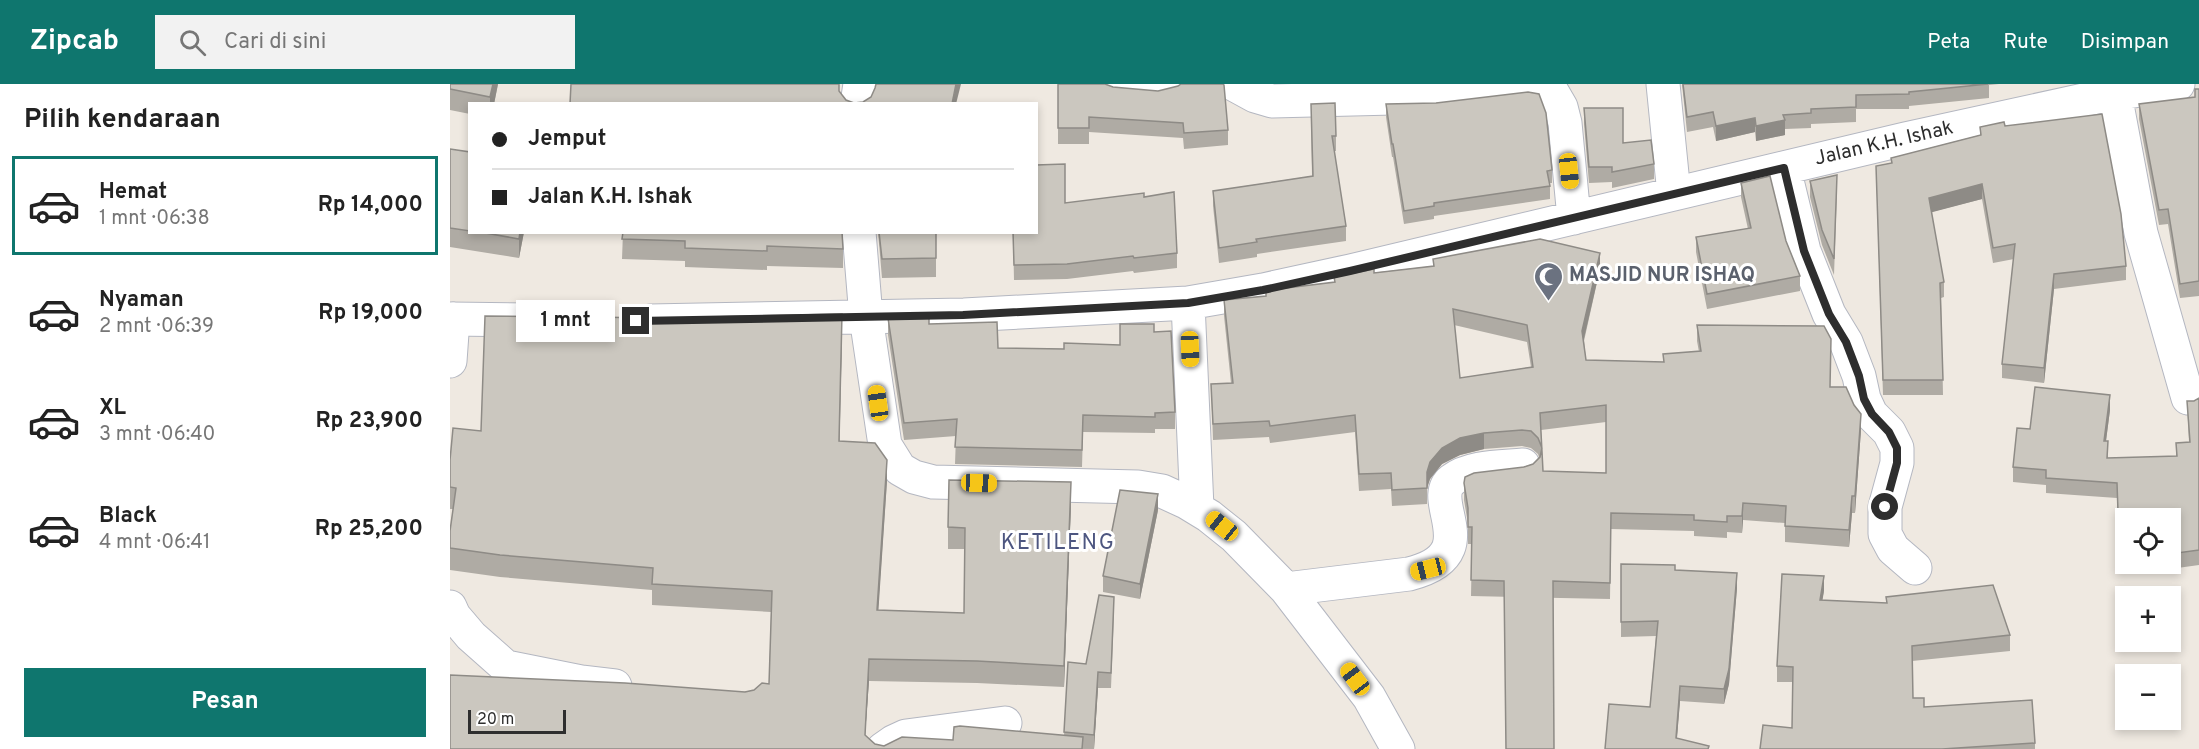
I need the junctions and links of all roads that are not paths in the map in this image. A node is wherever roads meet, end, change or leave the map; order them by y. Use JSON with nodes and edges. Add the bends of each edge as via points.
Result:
{"nodes":[{"id":1,"x":860,"y":84,"type":"edge"},
{"id":2,"x":1115,"y":84,"type":"edge"},
{"id":3,"x":1172,"y":84,"type":"edge"},
{"id":4,"x":1233,"y":84,"type":"edge"},
{"id":5,"x":1663,"y":84,"type":"edge"},
{"id":6,"x":2178,"y":84,"type":"edge"},
{"id":7,"x":1433,"y":90,"type":"edge"},
{"id":8,"x":2106,"y":91,"type":"edge"},
{"id":9,"x":856,"y":102,"type":"edge"},
{"id":10,"x":1784,"y":168,"type":"junction"},
{"id":11,"x":1674,"y":194,"type":"junction"},
{"id":12,"x":1574,"y":218,"type":"junction"},
{"id":13,"x":859,"y":234,"type":"edge"},
{"id":14,"x":1188,"y":303,"type":"junction"},
{"id":15,"x":866,"y":317,"type":"junction"},
{"id":16,"x":452,"y":319,"type":"edge"},
{"id":17,"x":556,"y":320,"type":"edge"},
{"id":18,"x":624,"y":321,"type":"edge"},
{"id":19,"x":450,"y":361,"type":"edge"},
{"id":20,"x":2188,"y":398,"type":"edge"},
{"id":21,"x":1523,"y":465,"type":"edge"},
{"id":22,"x":1197,"y":508,"type":"junction"},
{"id":23,"x":1915,"y":568,"type":"dead end"},
{"id":24,"x":1286,"y":589,"type":"junction"},
{"id":25,"x":450,"y":608,"type":"edge"},
{"id":26,"x":644,"y":689,"type":"edge"},
{"id":27,"x":1005,"y":723,"type":"dead end"},
{"id":28,"x":883,"y":749,"type":"edge"},
{"id":29,"x":1398,"y":749,"type":"edge"}],
"edges":[{"from":1,"to":9,"type":"street"},
{"from":2,"to":3,"type":"street","via":[[1160,88]]},
{"from":4,"to":7,"type":"street","via":[[1272,101]]},
{"from":5,"to":11,"type":"street"},
{"from":6,"to":8,"type":"street","name":"Jalan K.H. Ishak"},
{"from":7,"to":12,"type":"street","via":[[1529,86],[1551,90],[1561,107],[1564,123]]},
{"from":8,"to":10,"type":"street","name":"Jalan K.H. Ishak"},
{"from":8,"to":20,"type":"street"},
{"from":10,"to":11,"type":"street","name":"Jalan K.H. Ishak"},
{"from":10,"to":23,"type":"street","via":[[1804,251],[1829,314],[1846,342],[1864,399],[1897,448],[1897,463],[1887,495],[1885,534],[1893,549]]},
{"from":11,"to":12,"type":"street","name":"Jalan K.H. Ishak"},
{"from":12,"to":14,"type":"street","name":"Jalan K.H. Ishak","via":[[1350,271]]},
{"from":13,"to":15,"type":"street"},
{"from":14,"to":15,"type":"street","name":"Jalan K.H. Ishak"},
{"from":14,"to":22,"type":"street"},
{"from":15,"to":18,"type":"street","name":"Jalan K.H. Ishak"},
{"from":15,"to":22,"type":"street","via":[[885,446],[900,469],[933,482],[1138,487],[1162,491]]},
{"from":16,"to":17,"type":"street"},
{"from":16,"to":19,"type":"street"},
{"from":21,"to":24,"type":"street","via":[[1465,472],[1450,481],[1445,491],[1449,548],[1428,569]]},
{"from":22,"to":24,"type":"street","via":[[1234,536]]},
{"from":24,"to":29,"type":"street","via":[[1369,697]]},
{"from":25,"to":26,"type":"street","via":[[471,636],[506,667],[581,682]]},
{"from":27,"to":28,"type":"street","via":[[906,736]]}]}
